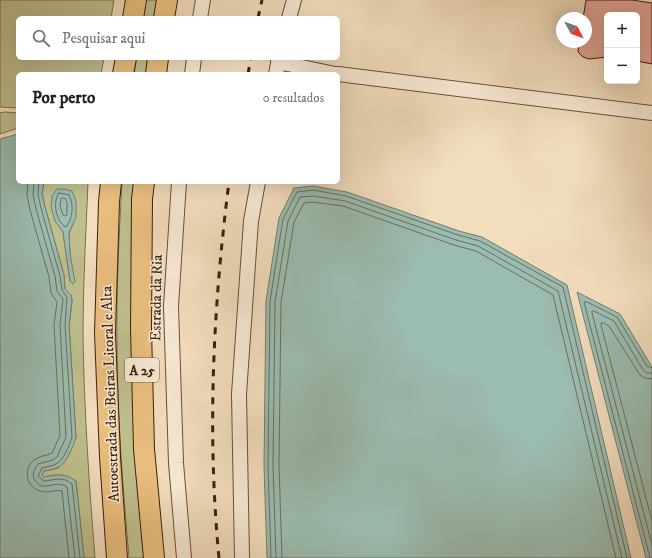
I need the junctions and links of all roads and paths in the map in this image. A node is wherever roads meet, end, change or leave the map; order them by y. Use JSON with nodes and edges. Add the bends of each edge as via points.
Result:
{"nodes":[{"id":1,"x":136,"y":0,"type":"edge"},
{"id":2,"x":167,"y":0,"type":"edge"},
{"id":3,"x":203,"y":0,"type":"edge"},
{"id":4,"x":294,"y":0,"type":"edge"},
{"id":5,"x":133,"y":16,"type":"edge"},
{"id":6,"x":164,"y":16,"type":"edge"},
{"id":7,"x":200,"y":16,"type":"edge"},
{"id":8,"x":290,"y":16,"type":"edge"},
{"id":9,"x":126,"y":60,"type":"edge"},
{"id":10,"x":158,"y":60,"type":"edge"},
{"id":11,"x":194,"y":60,"type":"edge"},
{"id":12,"x":278,"y":65,"type":"edge"},
{"id":13,"x":123,"y":72,"type":"edge"},
{"id":14,"x":156,"y":72,"type":"edge"},
{"id":15,"x":192,"y":72,"type":"edge"},
{"id":16,"x":322,"y":72,"type":"edge"},
{"id":17,"x":340,"y":74,"type":"edge"},
{"id":18,"x":652,"y":113,"type":"edge"},
{"id":19,"x":111,"y":184,"type":"edge"},
{"id":20,"x":144,"y":184,"type":"edge"},
{"id":21,"x":179,"y":184,"type":"edge"},
{"id":22,"x":258,"y":184,"type":"edge"},
{"id":23,"x":117,"y":558,"type":"edge"},
{"id":24,"x":154,"y":558,"type":"edge"},
{"id":25,"x":184,"y":558,"type":"edge"},
{"id":26,"x":242,"y":558,"type":"edge"}],
"edges":[{"from":1,"to":5,"type":"highway"},
{"from":2,"to":6,"type":"highway"},
{"from":3,"to":7,"type":"street"},
{"from":4,"to":8,"type":"street"},
{"from":9,"to":13,"type":"highway"},
{"from":10,"to":14,"type":"highway"},
{"from":11,"to":15,"type":"street"},
{"from":12,"to":16,"type":"street"},
{"from":17,"to":18,"type":"street"},
{"from":19,"to":23,"type":"highway","name":"Autoestrada das Beiras Litoral e Alta","number":"A 25","via":[[105,333]]},
{"from":20,"to":24,"type":"highway","number":"A 25","via":[[141,337],[144,449]]},
{"from":21,"to":25,"type":"street","name":"Estrada da Ria","via":[[171,306],[176,463]]},
{"from":22,"to":26,"type":"street","via":[[251,221],[239,394]]}]}
